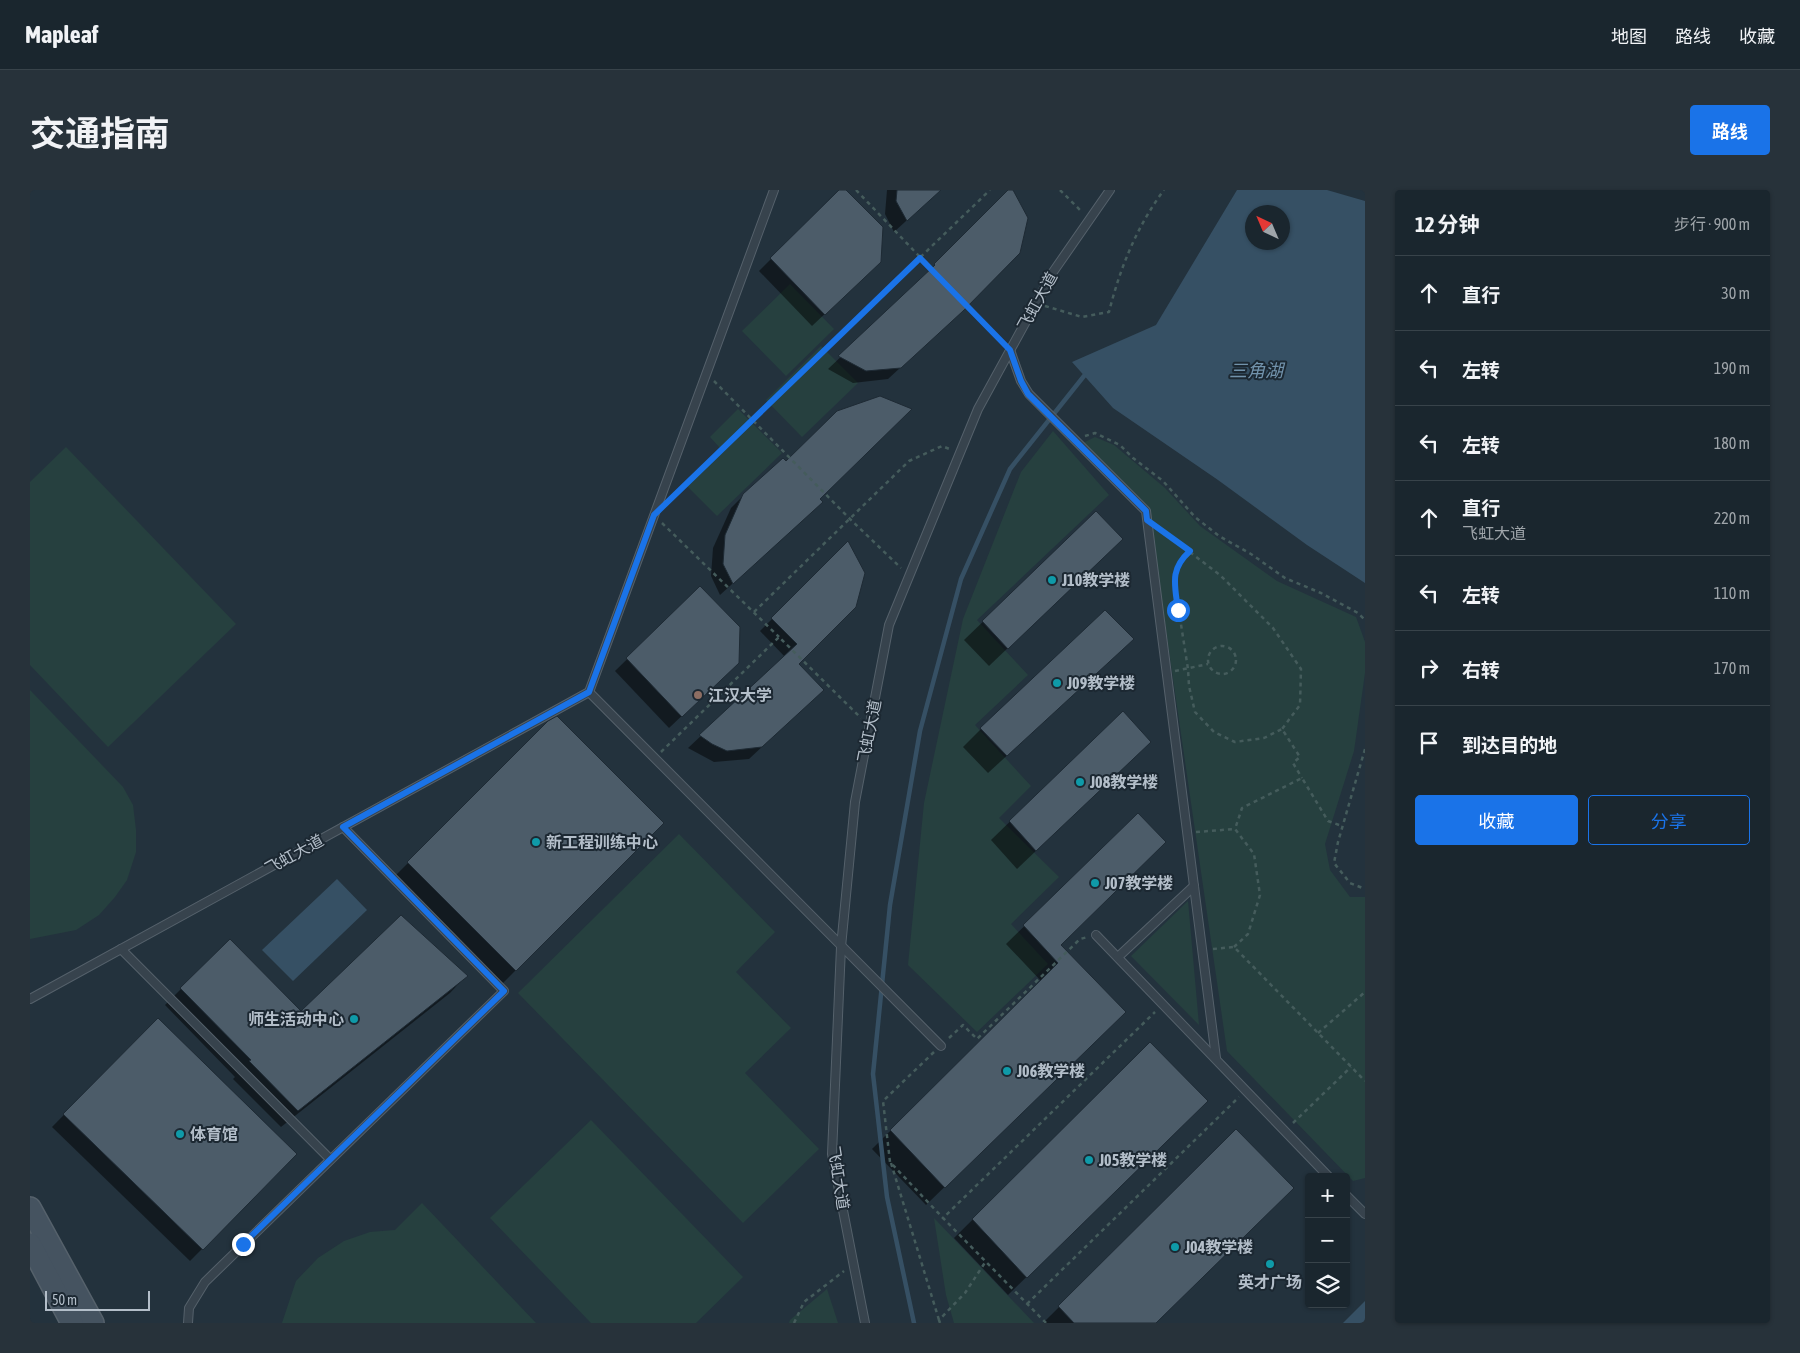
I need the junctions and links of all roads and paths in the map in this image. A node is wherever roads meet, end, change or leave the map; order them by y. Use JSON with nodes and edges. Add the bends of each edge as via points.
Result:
{"nodes":[{"id":1,"x":774,"y":190,"type":"edge"},
{"id":2,"x":856,"y":190,"type":"edge"},
{"id":3,"x":990,"y":190,"type":"edge"},
{"id":4,"x":1060,"y":190,"type":"edge"},
{"id":5,"x":1110,"y":190,"type":"edge"},
{"id":6,"x":1164,"y":190,"type":"edge"},
{"id":7,"x":1090,"y":219,"type":"junction"},
{"id":8,"x":920,"y":258,"type":"junction"},
{"id":9,"x":1036,"y":303,"type":"junction"},
{"id":10,"x":1010,"y":350,"type":"junction"},
{"id":11,"x":706,"y":374,"type":"junction"},
{"id":12,"x":753,"y":420,"type":"junction"},
{"id":13,"x":1074,"y":440,"type":"junction"},
{"id":14,"x":960,"y":453,"type":"junction"},
{"id":15,"x":654,"y":515,"type":"junction"},
{"id":16,"x":850,"y":519,"type":"junction"},
{"id":17,"x":1147,"y":520,"type":"junction"},
{"id":18,"x":1190,"y":551,"type":"junction"},
{"id":19,"x":909,"y":576,"type":"junction"},
{"id":20,"x":754,"y":612,"type":"junction"},
{"id":21,"x":1365,"y":620,"type":"edge"},
{"id":22,"x":779,"y":638,"type":"junction"},
{"id":23,"x":1208,"y":664,"type":"junction"},
{"id":24,"x":1188,"y":669,"type":"junction"},
{"id":25,"x":1166,"y":673,"type":"junction"},
{"id":26,"x":589,"y":692,"type":"junction"},
{"id":27,"x":869,"y":726,"type":"junction"},
{"id":28,"x":1282,"y":729,"type":"junction"},
{"id":29,"x":1365,"y":749,"type":"edge"},
{"id":30,"x":654,"y":758,"type":"junction"},
{"id":31,"x":1302,"y":778,"type":"junction"},
{"id":32,"x":1342,"y":826,"type":"junction"},
{"id":33,"x":343,"y":827,"type":"junction"},
{"id":34,"x":1235,"y":829,"type":"junction"},
{"id":35,"x":1187,"y":832,"type":"junction"},
{"id":36,"x":1194,"y":886,"type":"junction"},
{"id":37,"x":1365,"y":889,"type":"edge"},
{"id":38,"x":1096,"y":935,"type":"joint"},
{"id":39,"x":841,"y":947,"type":"junction"},
{"id":40,"x":1234,"y":947,"type":"junction"},
{"id":41,"x":121,"y":949,"type":"junction"},
{"id":42,"x":1202,"y":950,"type":"junction"},
{"id":43,"x":1118,"y":957,"type":"junction"},
{"id":44,"x":1365,"y":992,"type":"edge"},
{"id":45,"x":30,"y":999,"type":"edge"},
{"id":46,"x":1163,"y":1004,"type":"junction"},
{"id":47,"x":1318,"y":1033,"type":"junction"},
{"id":48,"x":941,"y":1046,"type":"junction"},
{"id":49,"x":1216,"y":1058,"type":"junction"},
{"id":50,"x":1351,"y":1067,"type":"junction"},
{"id":51,"x":1365,"y":1081,"type":"edge"},
{"id":52,"x":1246,"y":1090,"type":"junction"},
{"id":53,"x":1285,"y":1131,"type":"junction"},
{"id":54,"x":330,"y":1159,"type":"junction"},
{"id":55,"x":890,"y":1162,"type":"junction"},
{"id":56,"x":1325,"y":1173,"type":"edge"},
{"id":57,"x":1350,"y":1199,"type":"edge"},
{"id":58,"x":30,"y":1208,"type":"edge"},
{"id":59,"x":1365,"y":1214,"type":"edge"},
{"id":60,"x":943,"y":1218,"type":"junction"},
{"id":61,"x":30,"y":1244,"type":"edge"},
{"id":62,"x":986,"y":1262,"type":"junction"},
{"id":63,"x":854,"y":1264,"type":"junction"},
{"id":64,"x":1027,"y":1304,"type":"junction"},
{"id":65,"x":940,"y":1322,"type":"edge"},
{"id":66,"x":72,"y":1323,"type":"edge"},
{"id":67,"x":93,"y":1323,"type":"edge"},
{"id":68,"x":188,"y":1323,"type":"edge"},
{"id":69,"x":794,"y":1323,"type":"edge"},
{"id":70,"x":865,"y":1323,"type":"edge"},
{"id":71,"x":1046,"y":1323,"type":"edge"}],
"edges":[{"from":1,"to":11,"type":"lane"},
{"from":2,"to":8,"type":"path"},
{"from":3,"to":8,"type":"path"},
{"from":4,"to":7,"type":"path"},
{"from":5,"to":7,"type":"lane","name":"飞虹大道"},
{"from":6,"to":9,"type":"path","via":[[1143,220],[1128,253],[1109,312],[1082,317]]},
{"from":7,"to":9,"type":"lane","name":"飞虹大道"},
{"from":8,"to":10,"type":"path"},
{"from":8,"to":12,"type":"path"},
{"from":9,"to":10,"type":"lane","name":"飞虹大道"},
{"from":10,"to":13,"type":"lane","via":[[1028,394]]},
{"from":10,"to":14,"type":"lane","name":"飞虹大道","via":[[978,409]]},
{"from":11,"to":12,"type":"path"},
{"from":11,"to":15,"type":"lane"},
{"from":12,"to":15,"type":"path"},
{"from":12,"to":16,"type":"path"},
{"from":13,"to":17,"type":"lane","via":[[1146,511]]},
{"from":13,"to":21,"type":"path","via":[[1095,433],[1120,444],[1219,536],[1286,578],[1321,593]]},
{"from":14,"to":16,"type":"path","via":[[942,446],[908,461]]},
{"from":14,"to":19,"type":"lane","name":"飞虹大道"},
{"from":15,"to":20,"type":"path"},
{"from":15,"to":26,"type":"lane"},
{"from":16,"to":19,"type":"path"},
{"from":16,"to":20,"type":"path"},
{"from":17,"to":18,"type":"path"},
{"from":17,"to":25,"type":"lane"},
{"from":18,"to":24,"type":"path","via":[[1180,561],[1174,580]]},
{"from":18,"to":28,"type":"path","via":[[1220,575],[1274,628],[1301,669],[1300,704]]},
{"from":19,"to":27,"type":"lane","name":"飞虹大道","via":[[889,625]]},
{"from":20,"to":22,"type":"path"},
{"from":22,"to":27,"type":"path"},
{"from":22,"to":30,"type":"path"},
{"from":23,"to":23,"type":"path","via":[[1210,651],[1218,646],[1226,646],[1234,652],[1232,670],[1223,674],[1214,672]]},
{"from":23,"to":24,"type":"path"},
{"from":24,"to":25,"type":"path"},
{"from":24,"to":28,"type":"path","via":[[1195,712],[1214,732],[1236,742],[1264,738]]},
{"from":25,"to":35,"type":"lane"},
{"from":26,"to":30,"type":"lane"},
{"from":26,"to":33,"type":"lane","name":"飞虹大道"},
{"from":27,"to":39,"type":"lane","name":"飞虹大道","via":[[855,802]]},
{"from":28,"to":31,"type":"path","via":[[1300,757],[1293,762]]},
{"from":29,"to":32,"type":"path"},
{"from":30,"to":39,"type":"lane"},
{"from":31,"to":32,"type":"path","via":[[1328,820]]},
{"from":31,"to":34,"type":"path","via":[[1242,808]]},
{"from":32,"to":37,"type":"path","via":[[1334,863],[1350,882]]},
{"from":33,"to":41,"type":"lane","name":"飞虹大道"},
{"from":33,"to":54,"type":"lane","via":[[504,991]]},
{"from":34,"to":35,"type":"path"},
{"from":34,"to":40,"type":"path","via":[[1254,854],[1260,895],[1248,934]]},
{"from":35,"to":36,"type":"lane"},
{"from":36,"to":42,"type":"lane"},
{"from":36,"to":43,"type":"lane"},
{"from":38,"to":43,"type":"lane"},
{"from":38,"to":48,"type":"path","via":[[1080,938],[977,1039],[963,1024]]},
{"from":39,"to":48,"type":"lane"},
{"from":39,"to":63,"type":"lane","name":"飞虹大道","via":[[832,1154]]},
{"from":40,"to":42,"type":"path"},
{"from":40,"to":47,"type":"path"},
{"from":41,"to":45,"type":"lane","name":"飞虹大道"},
{"from":41,"to":54,"type":"lane"},
{"from":42,"to":49,"type":"lane"},
{"from":43,"to":46,"type":"lane"},
{"from":44,"to":47,"type":"path"},
{"from":46,"to":49,"type":"lane"},
{"from":46,"to":60,"type":"path"},
{"from":47,"to":50,"type":"path"},
{"from":48,"to":55,"type":"path","via":[[883,1101]]},
{"from":49,"to":52,"type":"lane"},
{"from":50,"to":51,"type":"path"},
{"from":50,"to":53,"type":"path"},
{"from":52,"to":53,"type":"lane"},
{"from":52,"to":64,"type":"path"},
{"from":53,"to":56,"type":"lane"},
{"from":54,"to":68,"type":"lane","via":[[205,1282],[189,1308]]},
{"from":55,"to":60,"type":"path"},
{"from":55,"to":65,"type":"path"},
{"from":57,"to":59,"type":"lane"},
{"from":58,"to":67,"type":"main road"},
{"from":60,"to":62,"type":"path"},
{"from":61,"to":66,"type":"main road"},
{"from":62,"to":64,"type":"path"},
{"from":62,"to":65,"type":"path"},
{"from":63,"to":69,"type":"path","via":[[804,1302]]},
{"from":63,"to":70,"type":"lane","name":"飞虹大道"},
{"from":64,"to":71,"type":"path"}]}
